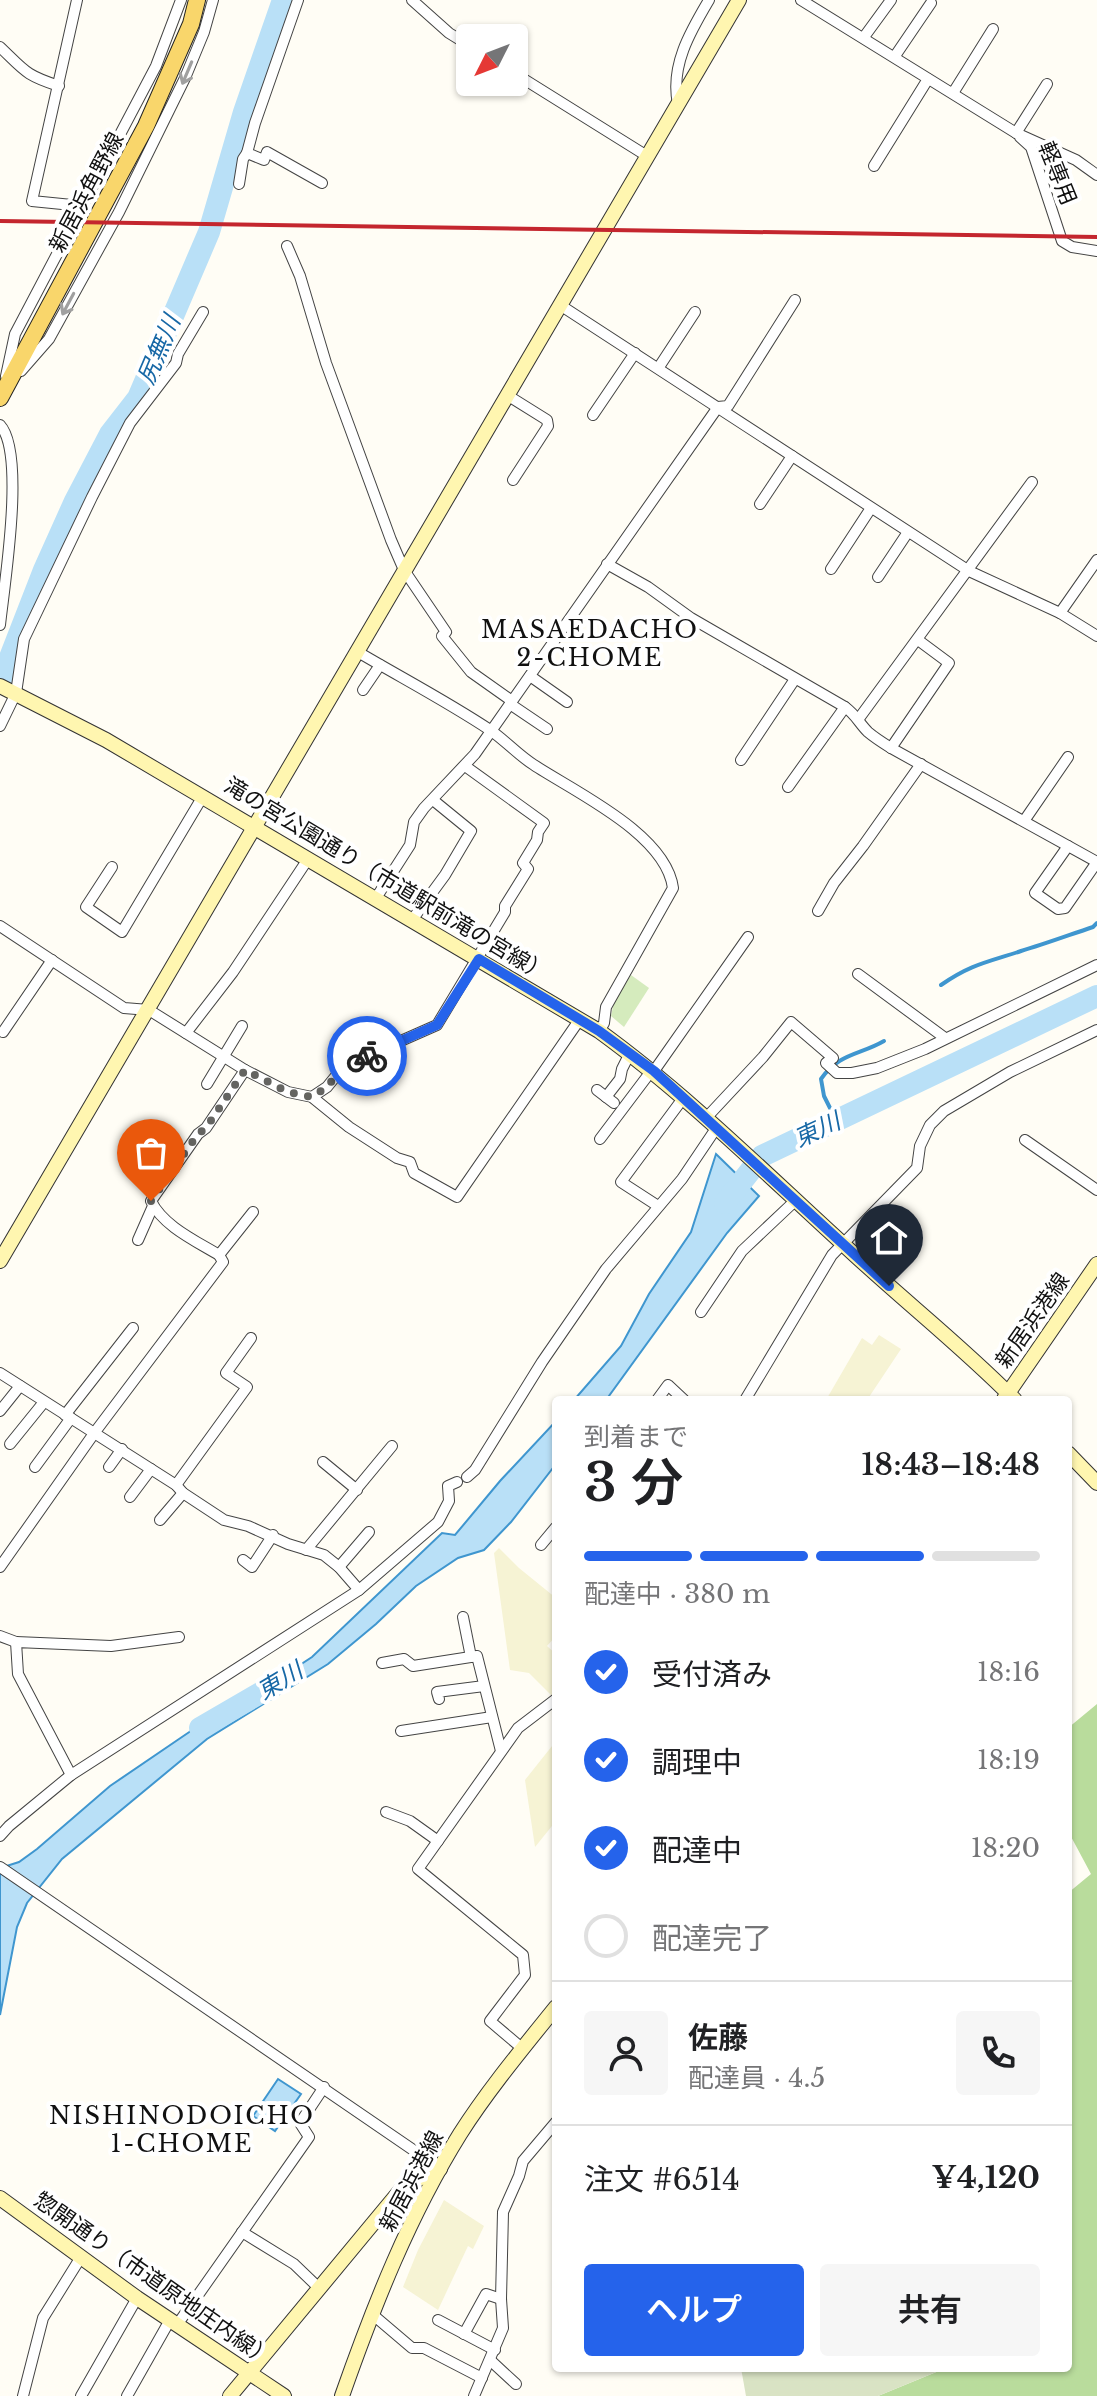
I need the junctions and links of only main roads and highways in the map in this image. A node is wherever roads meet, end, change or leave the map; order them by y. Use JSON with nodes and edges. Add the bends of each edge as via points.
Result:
{"nodes":[{"id":1,"x":197,"y":0,"type":"edge"},
{"id":2,"x":2,"y":394,"type":"edge"}],
"edges":[{"from":1,"to":2,"type":"main road","name":"新居浜角野線","via":[[146,126]]}]}
